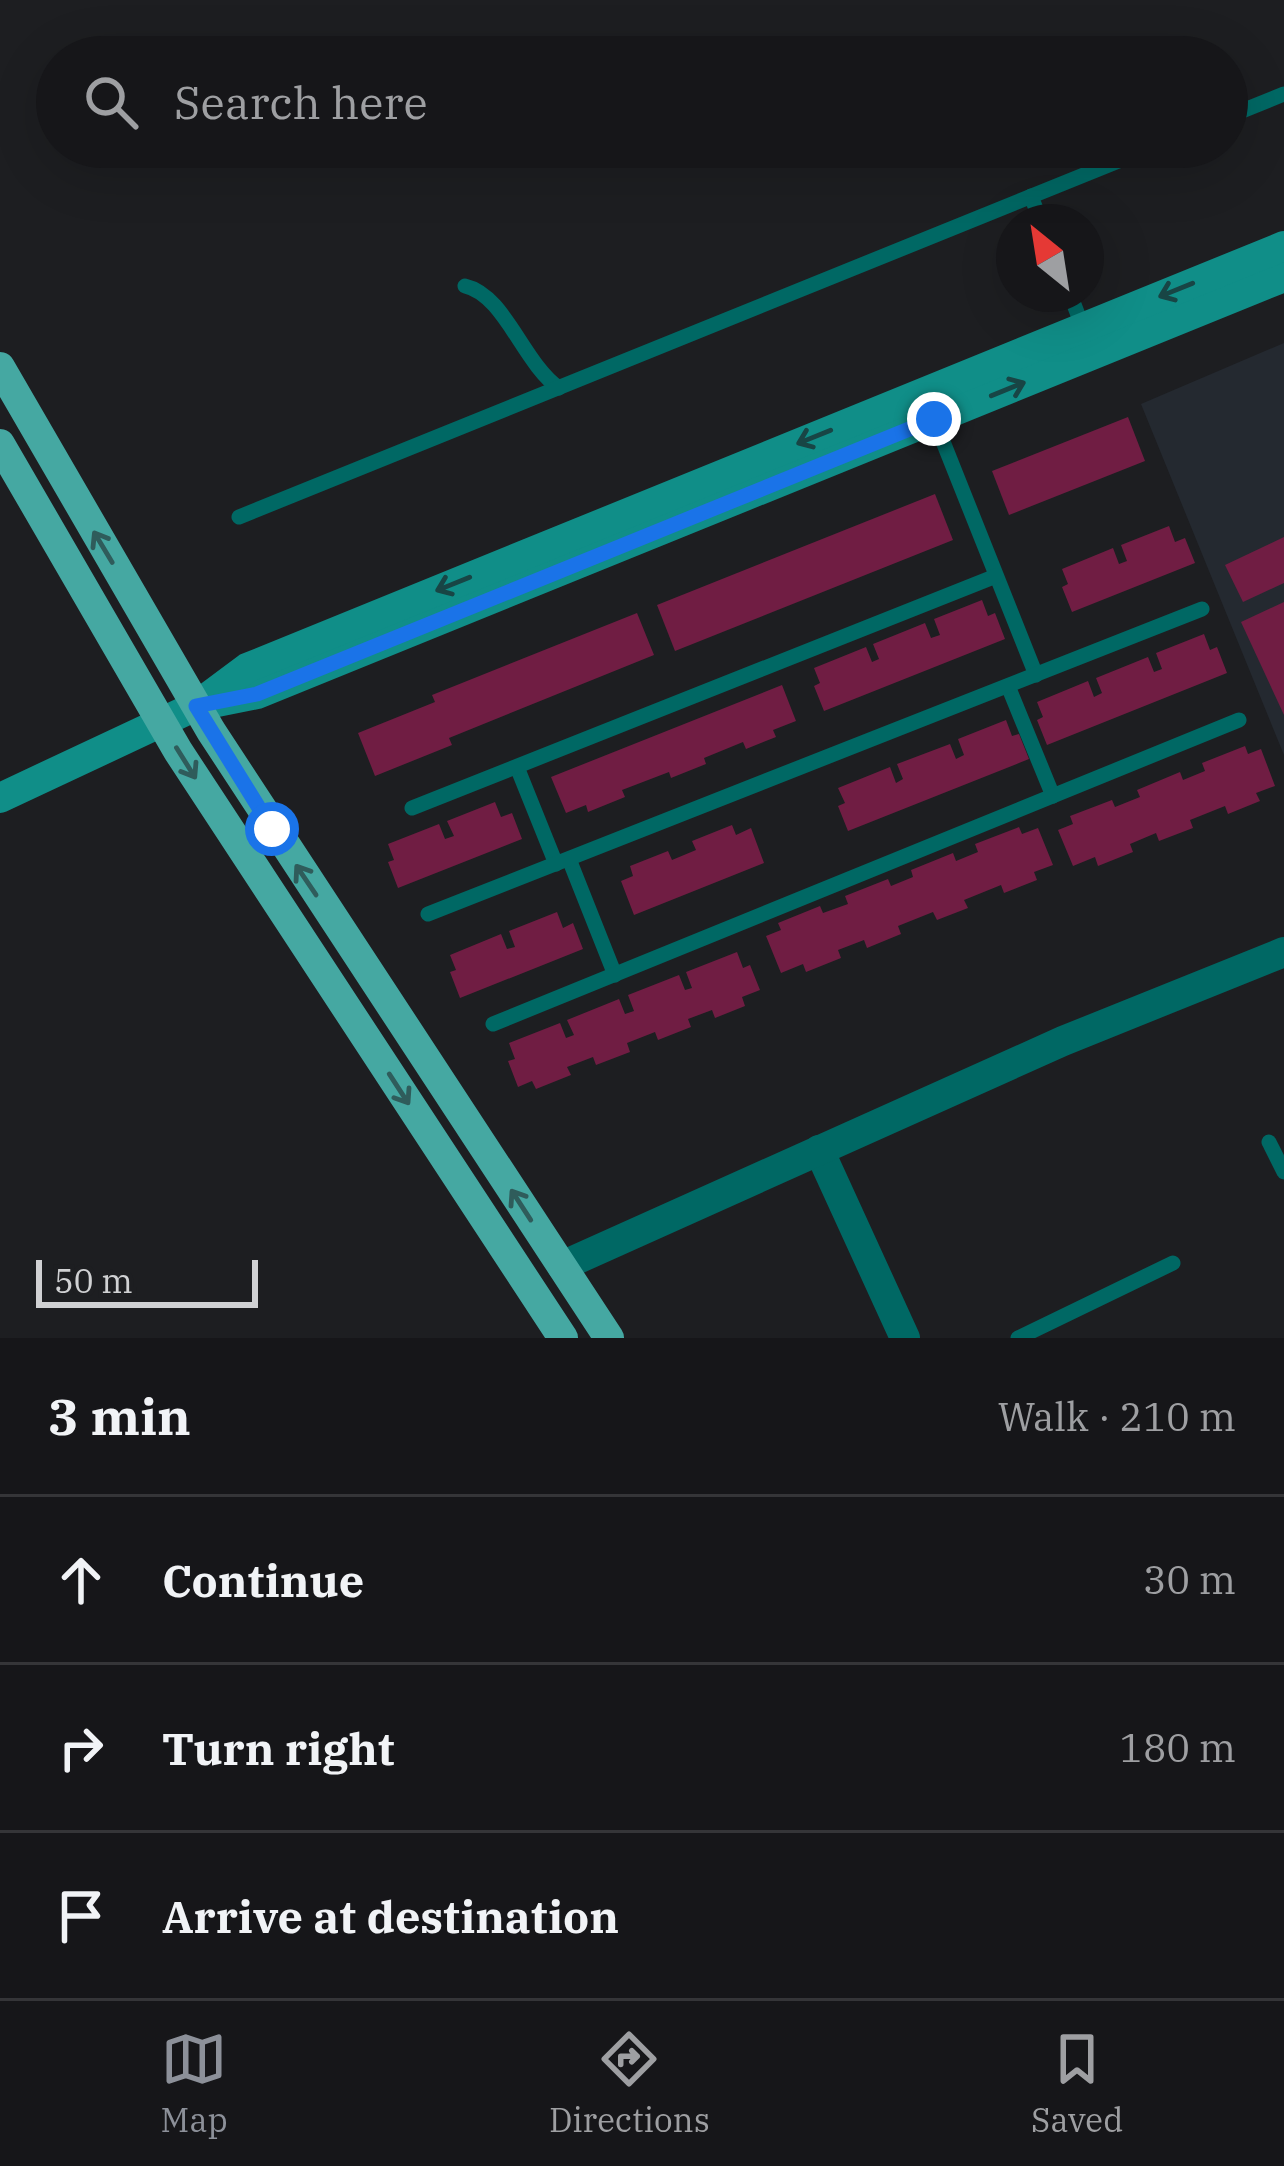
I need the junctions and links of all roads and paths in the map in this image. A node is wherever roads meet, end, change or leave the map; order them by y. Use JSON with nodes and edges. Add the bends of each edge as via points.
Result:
{"nodes":[{"id":1,"x":1284,"y":94,"type":"edge"},
{"id":2,"x":1248,"y":109,"type":"edge"},
{"id":3,"x":1101,"y":168,"type":"edge"},
{"id":4,"x":1031,"y":196,"type":"junction"},
{"id":5,"x":1034,"y":204,"type":"edge"},
{"id":6,"x":1284,"y":246,"type":"edge"},
{"id":7,"x":1284,"y":277,"type":"edge"},
{"id":8,"x":465,"y":286,"type":"dead end"},
{"id":9,"x":1077,"y":312,"type":"edge"},
{"id":10,"x":1083,"y":328,"type":"junction"},
{"id":11,"x":0,"y":367,"type":"edge"},
{"id":12,"x":559,"y":388,"type":"junction"},
{"id":13,"x":934,"y":419,"type":"junction"},
{"id":14,"x":0,"y":444,"type":"edge"},
{"id":15,"x":239,"y":517,"type":"dead end"},
{"id":16,"x":996,"y":576,"type":"junction"},
{"id":17,"x":1202,"y":610,"type":"dead end"},
{"id":18,"x":1036,"y":675,"type":"junction"},
{"id":19,"x":1008,"y":686,"type":"junction"},
{"id":20,"x":196,"y":706,"type":"junction"},
{"id":21,"x":1239,"y":721,"type":"dead end"},
{"id":22,"x":162,"y":723,"type":"junction"},
{"id":23,"x":517,"y":766,"type":"junction"},
{"id":24,"x":1053,"y":796,"type":"junction"},
{"id":25,"x":0,"y":798,"type":"edge"},
{"id":26,"x":412,"y":808,"type":"dead end"},
{"id":27,"x":562,"y":861,"type":"junction"},
{"id":28,"x":428,"y":914,"type":"dead end"},
{"id":29,"x":1284,"y":952,"type":"edge"},
{"id":30,"x":614,"y":975,"type":"junction"},
{"id":31,"x":493,"y":1024,"type":"dead end"},
{"id":32,"x":1269,"y":1142,"type":"dead end"},
{"id":33,"x":819,"y":1150,"type":"junction"},
{"id":34,"x":1284,"y":1172,"type":"edge"},
{"id":35,"x":1173,"y":1263,"type":"dead end"},
{"id":36,"x":562,"y":1266,"type":"junction"},
{"id":37,"x":563,"y":1338,"type":"edge"},
{"id":38,"x":609,"y":1338,"type":"edge"},
{"id":39,"x":905,"y":1338,"type":"edge"},
{"id":40,"x":1018,"y":1338,"type":"edge"}],
"edges":[{"from":1,"to":2,"type":"lane"},
{"from":3,"to":4,"type":"lane"},
{"from":4,"to":5,"type":"lane"},
{"from":4,"to":12,"type":"lane"},
{"from":6,"to":10,"type":"street","one_way":true},
{"from":13,"to":7,"type":"street","one_way":true},
{"from":8,"to":12,"type":"lane","via":[[486,295]]},
{"from":9,"to":10,"type":"lane"},
{"from":10,"to":20,"type":"street","one_way":true,"via":[[247,668]]},
{"from":20,"to":11,"type":"main road","one_way":true},
{"from":12,"to":15,"type":"lane"},
{"from":13,"to":16,"type":"lane"},
{"from":13,"to":20,"type":"street","via":[[257,694]]},
{"from":14,"to":22,"type":"main road"},
{"from":16,"to":18,"type":"lane"},
{"from":16,"to":23,"type":"lane"},
{"from":17,"to":18,"type":"lane"},
{"from":18,"to":19,"type":"lane"},
{"from":19,"to":24,"type":"lane"},
{"from":19,"to":27,"type":"lane"},
{"from":20,"to":22,"type":"street"},
{"from":36,"to":20,"type":"main road","one_way":true},
{"from":21,"to":24,"type":"lane"},
{"from":22,"to":25,"type":"street"},
{"from":22,"to":37,"type":"main road","one_way":true},
{"from":23,"to":26,"type":"lane"},
{"from":23,"to":27,"type":"lane"},
{"from":24,"to":30,"type":"lane"},
{"from":27,"to":28,"type":"lane"},
{"from":27,"to":30,"type":"lane"},
{"from":29,"to":33,"type":"street"},
{"from":30,"to":31,"type":"lane"},
{"from":32,"to":34,"type":"lane"},
{"from":33,"to":36,"type":"street"},
{"from":33,"to":39,"type":"street"},
{"from":35,"to":40,"type":"lane"},
{"from":36,"to":38,"type":"main road"}]}
